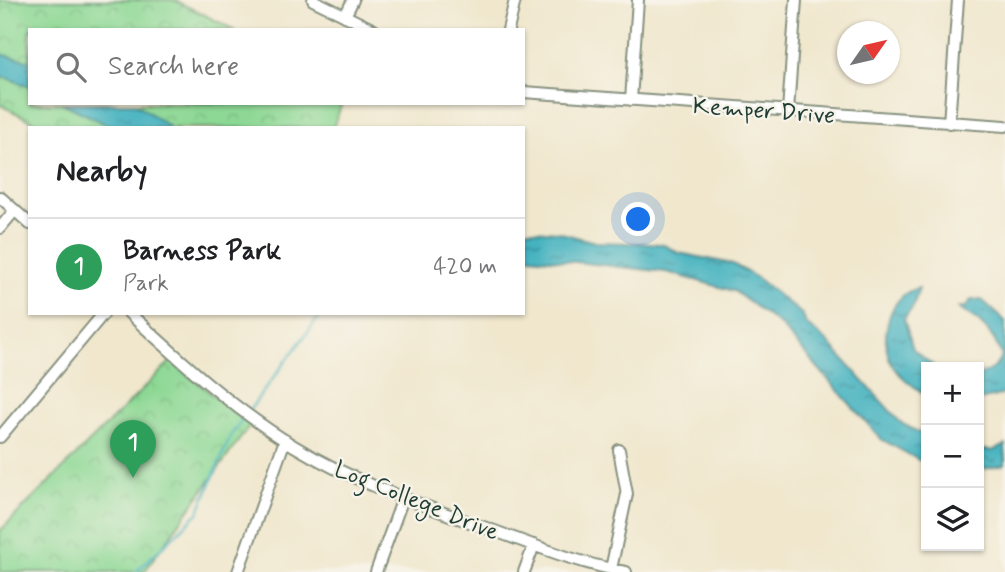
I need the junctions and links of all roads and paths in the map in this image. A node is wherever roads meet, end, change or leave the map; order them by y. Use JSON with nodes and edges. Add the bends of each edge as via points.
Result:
{"nodes":[{"id":1,"x":313,"y":0,"type":"edge"},
{"id":2,"x":353,"y":0,"type":"edge"},
{"id":3,"x":515,"y":0,"type":"edge"},
{"id":4,"x":638,"y":0,"type":"edge"},
{"id":5,"x":796,"y":0,"type":"edge"},
{"id":6,"x":958,"y":0,"type":"edge"},
{"id":7,"x":345,"y":16,"type":"junction"},
{"id":8,"x":370,"y":28,"type":"edge"},
{"id":9,"x":509,"y":28,"type":"edge"},
{"id":10,"x":525,"y":92,"type":"edge"},
{"id":11,"x":631,"y":100,"type":"junction"},
{"id":12,"x":788,"y":111,"type":"junction"},
{"id":13,"x":949,"y":123,"type":"junction"},
{"id":14,"x":1005,"y":126,"type":"edge"},
{"id":15,"x":0,"y":197,"type":"edge"},
{"id":16,"x":15,"y":210,"type":"junction"},
{"id":17,"x":28,"y":222,"type":"edge"},
{"id":18,"x":0,"y":228,"type":"edge"},
{"id":19,"x":102,"y":315,"type":"edge"},
{"id":20,"x":131,"y":315,"type":"edge"},
{"id":21,"x":0,"y":437,"type":"edge"},
{"id":22,"x":285,"y":440,"type":"junction"},
{"id":23,"x":619,"y":450,"type":"dead end"},
{"id":24,"x":403,"y":498,"type":"junction"},
{"id":25,"x":534,"y":545,"type":"junction"},
{"id":26,"x":611,"y":569,"type":"junction"},
{"id":27,"x":237,"y":572,"type":"edge"},
{"id":28,"x":376,"y":572,"type":"edge"},
{"id":29,"x":524,"y":572,"type":"edge"},
{"id":30,"x":626,"y":572,"type":"edge"}],
"edges":[{"from":1,"to":7,"type":"street"},
{"from":2,"to":7,"type":"street"},
{"from":3,"to":9,"type":"street"},
{"from":4,"to":11,"type":"street"},
{"from":5,"to":12,"type":"street"},
{"from":6,"to":13,"type":"street"},
{"from":7,"to":8,"type":"street"},
{"from":10,"to":11,"type":"street","name":"Kemper Drive"},
{"from":11,"to":12,"type":"street","name":"Kemper Drive"},
{"from":12,"to":13,"type":"street","name":"Kemper Drive"},
{"from":13,"to":14,"type":"street","name":"Kemper Drive"},
{"from":15,"to":16,"type":"street"},
{"from":16,"to":17,"type":"street"},
{"from":16,"to":18,"type":"street"},
{"from":19,"to":21,"type":"street"},
{"from":20,"to":22,"type":"street","name":"Log College Drive","via":[[242,411]]},
{"from":22,"to":24,"type":"street","name":"Log College Drive","via":[[348,475]]},
{"from":22,"to":27,"type":"street"},
{"from":23,"to":26,"type":"street","via":[[627,494]]},
{"from":24,"to":25,"type":"street","name":"Log College Drive"},
{"from":24,"to":28,"type":"street"},
{"from":25,"to":26,"type":"street","name":"Log College Drive"},
{"from":25,"to":29,"type":"street"},
{"from":26,"to":30,"type":"street","name":"Log College Drive"}]}
